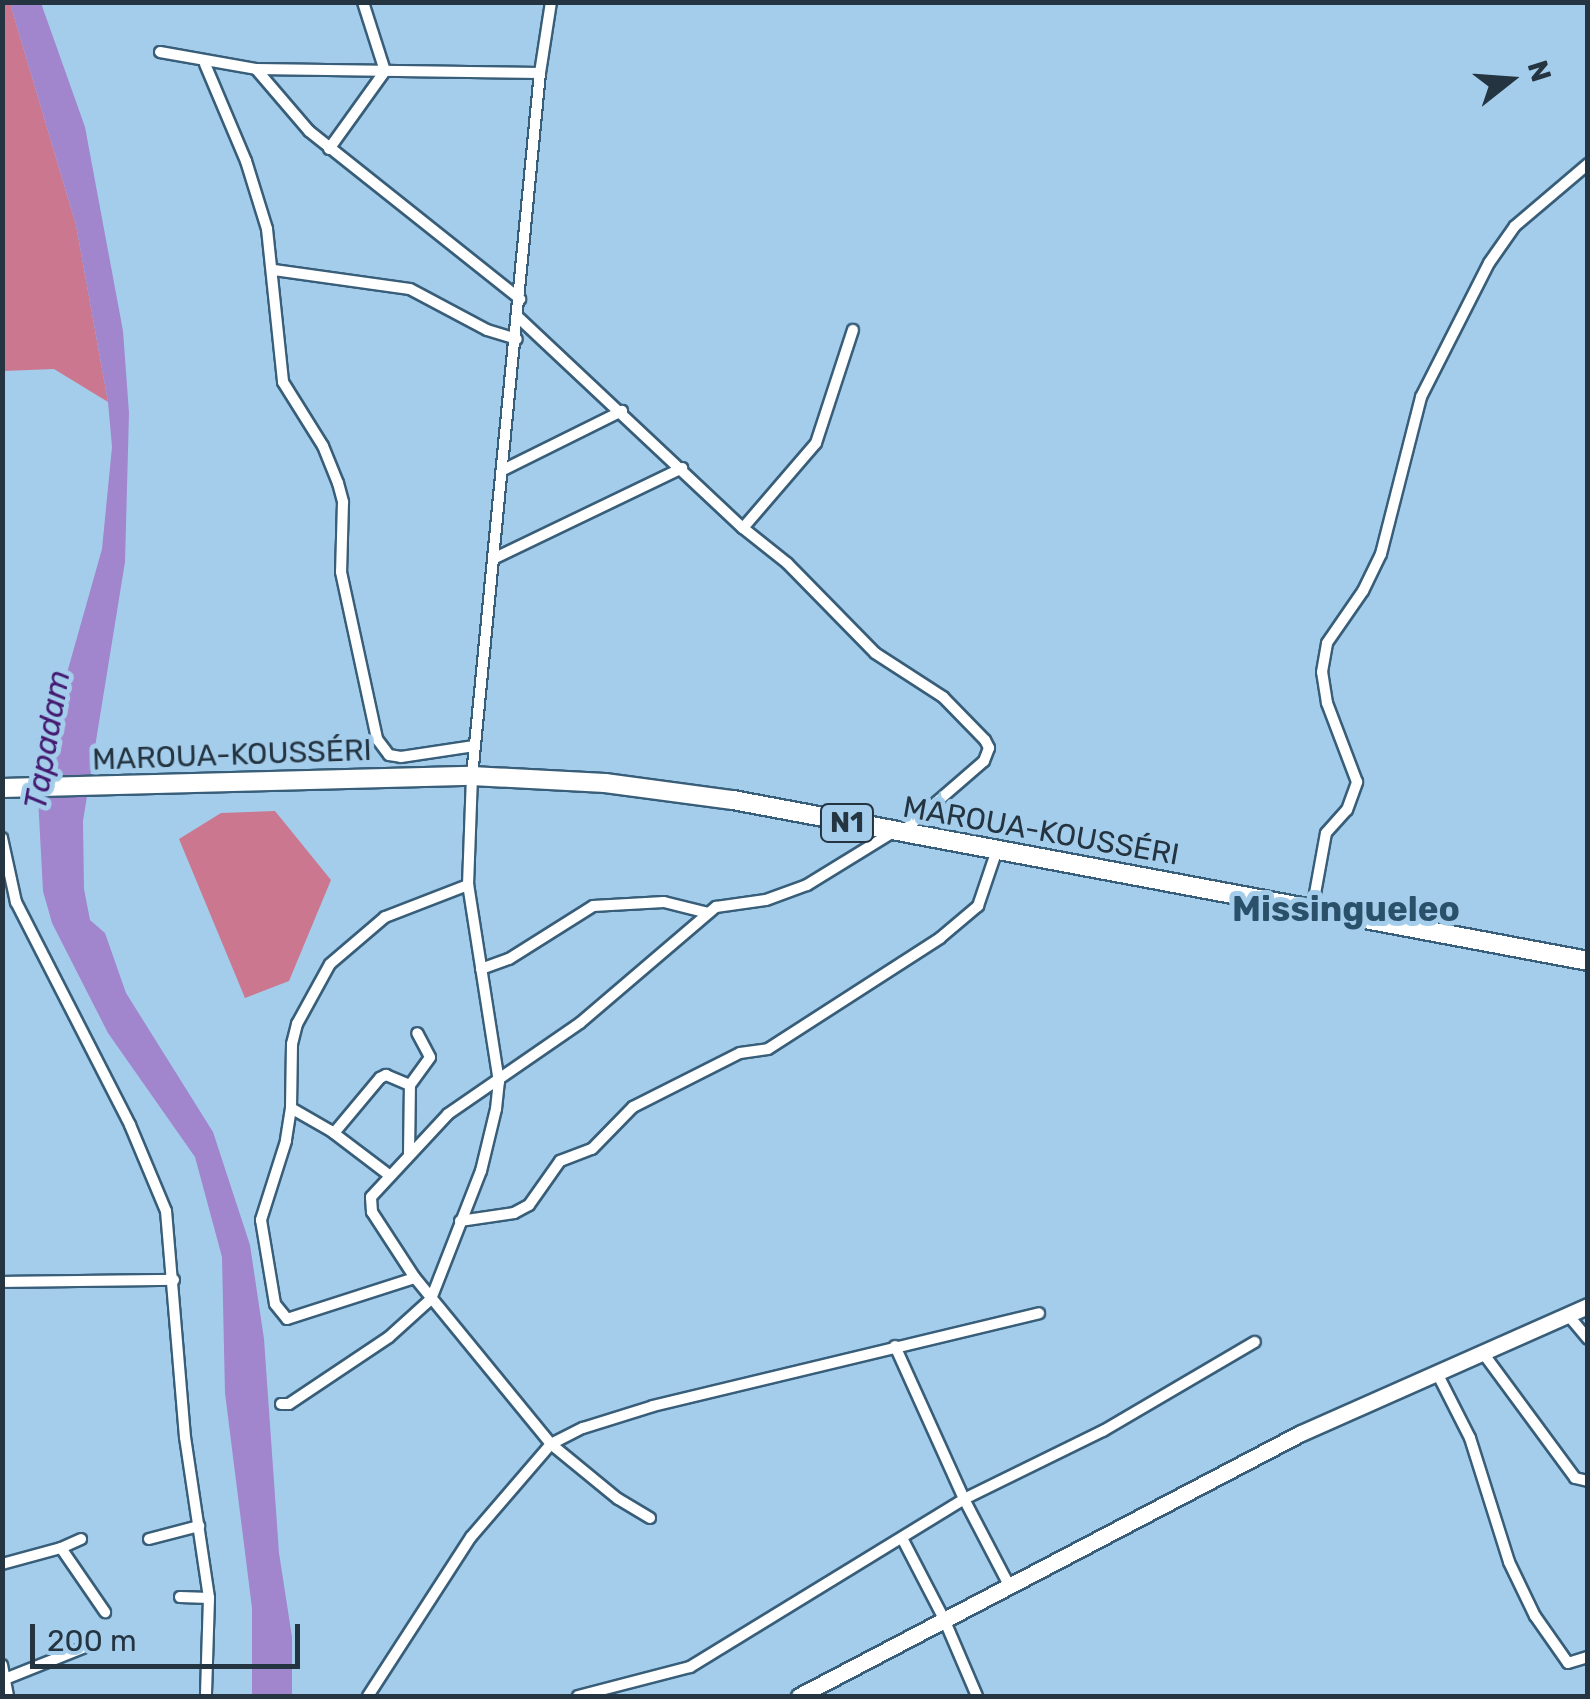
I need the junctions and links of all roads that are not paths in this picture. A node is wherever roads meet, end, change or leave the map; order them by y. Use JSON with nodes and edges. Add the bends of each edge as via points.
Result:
{"nodes":[{"id":1,"x":363,"y":2,"type":"edge"},
{"id":2,"x":552,"y":2,"type":"edge"},
{"id":3,"x":160,"y":52,"type":"dead end"},
{"id":4,"x":205,"y":64,"type":"junction"},
{"id":5,"x":256,"y":69,"type":"junction"},
{"id":6,"x":386,"y":71,"type":"junction"},
{"id":7,"x":540,"y":73,"type":"junction"},
{"id":8,"x":329,"y":149,"type":"junction"},
{"id":9,"x":1588,"y":164,"type":"edge"},
{"id":10,"x":274,"y":270,"type":"junction"},
{"id":11,"x":520,"y":299,"type":"junction"},
{"id":12,"x":519,"y":318,"type":"junction"},
{"id":13,"x":853,"y":330,"type":"dead end"},
{"id":14,"x":516,"y":339,"type":"junction"},
{"id":15,"x":622,"y":411,"type":"junction"},
{"id":16,"x":682,"y":468,"type":"junction"},
{"id":17,"x":503,"y":470,"type":"junction"},
{"id":18,"x":743,"y":528,"type":"junction"},
{"id":19,"x":493,"y":559,"type":"junction"},
{"id":20,"x":474,"y":746,"type":"junction"},
{"id":21,"x":472,"y":776,"type":"junction"},
{"id":22,"x":2,"y":788,"type":"edge"},
{"id":23,"x":896,"y":833,"type":"junction"},
{"id":24,"x":2,"y":838,"type":"edge"},
{"id":25,"x":997,"y":850,"type":"junction"},
{"id":26,"x":468,"y":885,"type":"junction"},
{"id":27,"x":1312,"y":910,"type":"junction"},
{"id":28,"x":708,"y":913,"type":"junction"},
{"id":29,"x":1588,"y":961,"type":"edge"},
{"id":30,"x":481,"y":969,"type":"junction"},
{"id":31,"x":417,"y":1033,"type":"dead end"},
{"id":32,"x":499,"y":1082,"type":"junction"},
{"id":33,"x":410,"y":1085,"type":"junction"},
{"id":34,"x":291,"y":1108,"type":"junction"},
{"id":35,"x":334,"y":1133,"type":"junction"},
{"id":36,"x":409,"y":1154,"type":"junction"},
{"id":37,"x":390,"y":1175,"type":"junction"},
{"id":38,"x":460,"y":1222,"type":"junction"},
{"id":39,"x":415,"y":1278,"type":"junction"},
{"id":40,"x":174,"y":1280,"type":"junction"},
{"id":41,"x":2,"y":1282,"type":"edge"},
{"id":42,"x":431,"y":1299,"type":"junction"},
{"id":43,"x":1588,"y":1306,"type":"edge"},
{"id":44,"x":1038,"y":1313,"type":"dead end"},
{"id":45,"x":1568,"y":1315,"type":"junction"},
{"id":46,"x":1588,"y":1340,"type":"edge"},
{"id":47,"x":1255,"y":1342,"type":"dead end"},
{"id":48,"x":895,"y":1346,"type":"junction"},
{"id":49,"x":1483,"y":1353,"type":"junction"},
{"id":50,"x":1436,"y":1373,"type":"junction"},
{"id":51,"x":281,"y":1404,"type":"dead end"},
{"id":52,"x":551,"y":1444,"type":"junction"},
{"id":53,"x":1588,"y":1481,"type":"edge"},
{"id":54,"x":964,"y":1499,"type":"junction"},
{"id":55,"x":650,"y":1518,"type":"dead end"},
{"id":56,"x":199,"y":1526,"type":"junction"},
{"id":57,"x":902,"y":1538,"type":"junction"},
{"id":58,"x":81,"y":1539,"type":"dead end"},
{"id":59,"x":149,"y":1539,"type":"dead end"},
{"id":60,"x":61,"y":1548,"type":"junction"},
{"id":61,"x":2,"y":1564,"type":"edge"},
{"id":62,"x":1010,"y":1585,"type":"junction"},
{"id":63,"x":180,"y":1597,"type":"dead end"},
{"id":64,"x":209,"y":1598,"type":"junction"},
{"id":65,"x":105,"y":1612,"type":"dead end"},
{"id":66,"x":944,"y":1619,"type":"junction"},
{"id":67,"x":82,"y":1648,"type":"dead end"},
{"id":68,"x":1588,"y":1657,"type":"edge"},
{"id":69,"x":2,"y":1665,"type":"edge"},
{"id":70,"x":5,"y":1679,"type":"junction"},
{"id":71,"x":6,"y":1694,"type":"edge"},
{"id":72,"x":206,"y":1696,"type":"edge"},
{"id":73,"x":368,"y":1696,"type":"edge"},
{"id":74,"x":578,"y":1696,"type":"edge"},
{"id":75,"x":799,"y":1696,"type":"edge"},
{"id":76,"x":976,"y":1696,"type":"edge"}],
"edges":[{"from":1,"to":6,"type":"street"},
{"from":2,"to":7,"type":"street"},
{"from":3,"to":4,"type":"street"},
{"from":4,"to":5,"type":"street"},
{"from":4,"to":10,"type":"street","via":[[259,198]]},
{"from":5,"to":6,"type":"street"},
{"from":5,"to":8,"type":"street"},
{"from":6,"to":7,"type":"street"},
{"from":6,"to":8,"type":"street"},
{"from":7,"to":11,"type":"street"},
{"from":8,"to":11,"type":"street"},
{"from":9,"to":27,"type":"street","via":[[1515,226],[1489,263],[1421,397],[1381,554],[1326,643],[1327,702],[1357,782],[1326,834]]},
{"from":10,"to":14,"type":"street","via":[[410,289]]},
{"from":10,"to":20,"type":"street","via":[[283,382],[323,446],[343,502],[341,572],[377,740],[389,755],[401,757]]},
{"from":11,"to":12,"type":"street"},
{"from":12,"to":14,"type":"street"},
{"from":12,"to":15,"type":"street"},
{"from":13,"to":18,"type":"street","via":[[816,442]]},
{"from":14,"to":17,"type":"street"},
{"from":15,"to":16,"type":"street"},
{"from":15,"to":17,"type":"street"},
{"from":16,"to":18,"type":"street"},
{"from":16,"to":19,"type":"street"},
{"from":17,"to":19,"type":"street"},
{"from":18,"to":23,"type":"street","via":[[787,563],[874,653],[944,697],[985,740],[984,761]]},
{"from":19,"to":20,"type":"street"},
{"from":20,"to":21,"type":"street"},
{"from":21,"to":22,"type":"highway","name":"MAROUA-KOUSSÉRI","number":"N1"},
{"from":21,"to":23,"type":"highway","name":"MAROUA-KOUSSÉRI","number":"N1","via":[[714,797]]},
{"from":21,"to":26,"type":"street"},
{"from":23,"to":25,"type":"highway","name":"MAROUA-KOUSSÉRI","number":"N1"},
{"from":23,"to":28,"type":"street","via":[[807,885],[766,900],[720,904]]},
{"from":24,"to":40,"type":"street","via":[[16,902],[157,1182]]},
{"from":25,"to":27,"type":"highway","name":"MAROUA-KOUSSÉRI","number":"N1"},
{"from":25,"to":38,"type":"street","via":[[978,906],[940,938],[768,1048],[740,1053],[633,1106],[592,1149],[560,1161],[514,1214]]},
{"from":26,"to":30,"type":"street"},
{"from":26,"to":34,"type":"street","via":[[385,918],[330,964],[297,1024]]},
{"from":27,"to":29,"type":"highway","name":"MAROUA-KOUSSÉRI","number":"N1"},
{"from":28,"to":30,"type":"street","via":[[664,902],[592,906],[509,959]]},
{"from":28,"to":32,"type":"street","via":[[622,990]]},
{"from":30,"to":32,"type":"street"},
{"from":31,"to":33,"type":"street","via":[[430,1058]]},
{"from":32,"to":36,"type":"street","via":[[448,1114]]},
{"from":32,"to":38,"type":"street","via":[[481,1171]]},
{"from":33,"to":35,"type":"street","via":[[382,1076]]},
{"from":33,"to":36,"type":"street"},
{"from":34,"to":35,"type":"street"},
{"from":34,"to":39,"type":"street","via":[[260,1220],[281,1314],[287,1319],[313,1313]]},
{"from":35,"to":37,"type":"street"},
{"from":36,"to":37,"type":"street"},
{"from":37,"to":39,"type":"street","via":[[370,1205]]},
{"from":38,"to":42,"type":"street"},
{"from":39,"to":42,"type":"street"},
{"from":40,"to":41,"type":"street"},
{"from":40,"to":56,"type":"street"},
{"from":42,"to":51,"type":"street","via":[[389,1337]]},
{"from":42,"to":52,"type":"street"},
{"from":43,"to":45,"type":"main road"},
{"from":44,"to":48,"type":"street"},
{"from":45,"to":46,"type":"street"},
{"from":45,"to":49,"type":"main road"},
{"from":47,"to":54,"type":"street","via":[[1103,1431]]},
{"from":48,"to":52,"type":"street","via":[[652,1406]]},
{"from":48,"to":54,"type":"street"},
{"from":49,"to":50,"type":"main road"},
{"from":49,"to":53,"type":"street","via":[[1575,1478]]},
{"from":50,"to":62,"type":"main road","via":[[1332,1418]]},
{"from":50,"to":68,"type":"street","via":[[1470,1438],[1509,1562],[1535,1616],[1568,1663]]},
{"from":52,"to":55,"type":"street"},
{"from":52,"to":73,"type":"street","via":[[471,1537]]},
{"from":54,"to":57,"type":"street"},
{"from":54,"to":62,"type":"street"},
{"from":56,"to":59,"type":"street"},
{"from":56,"to":64,"type":"street"},
{"from":57,"to":66,"type":"street"},
{"from":57,"to":74,"type":"street","via":[[690,1668]]},
{"from":58,"to":60,"type":"street"},
{"from":60,"to":61,"type":"street"},
{"from":60,"to":65,"type":"street"},
{"from":62,"to":66,"type":"main road"},
{"from":63,"to":64,"type":"street"},
{"from":64,"to":72,"type":"street"},
{"from":66,"to":75,"type":"main road"},
{"from":66,"to":76,"type":"street"},
{"from":67,"to":70,"type":"street"},
{"from":69,"to":70,"type":"street"},
{"from":70,"to":71,"type":"street"}]}
